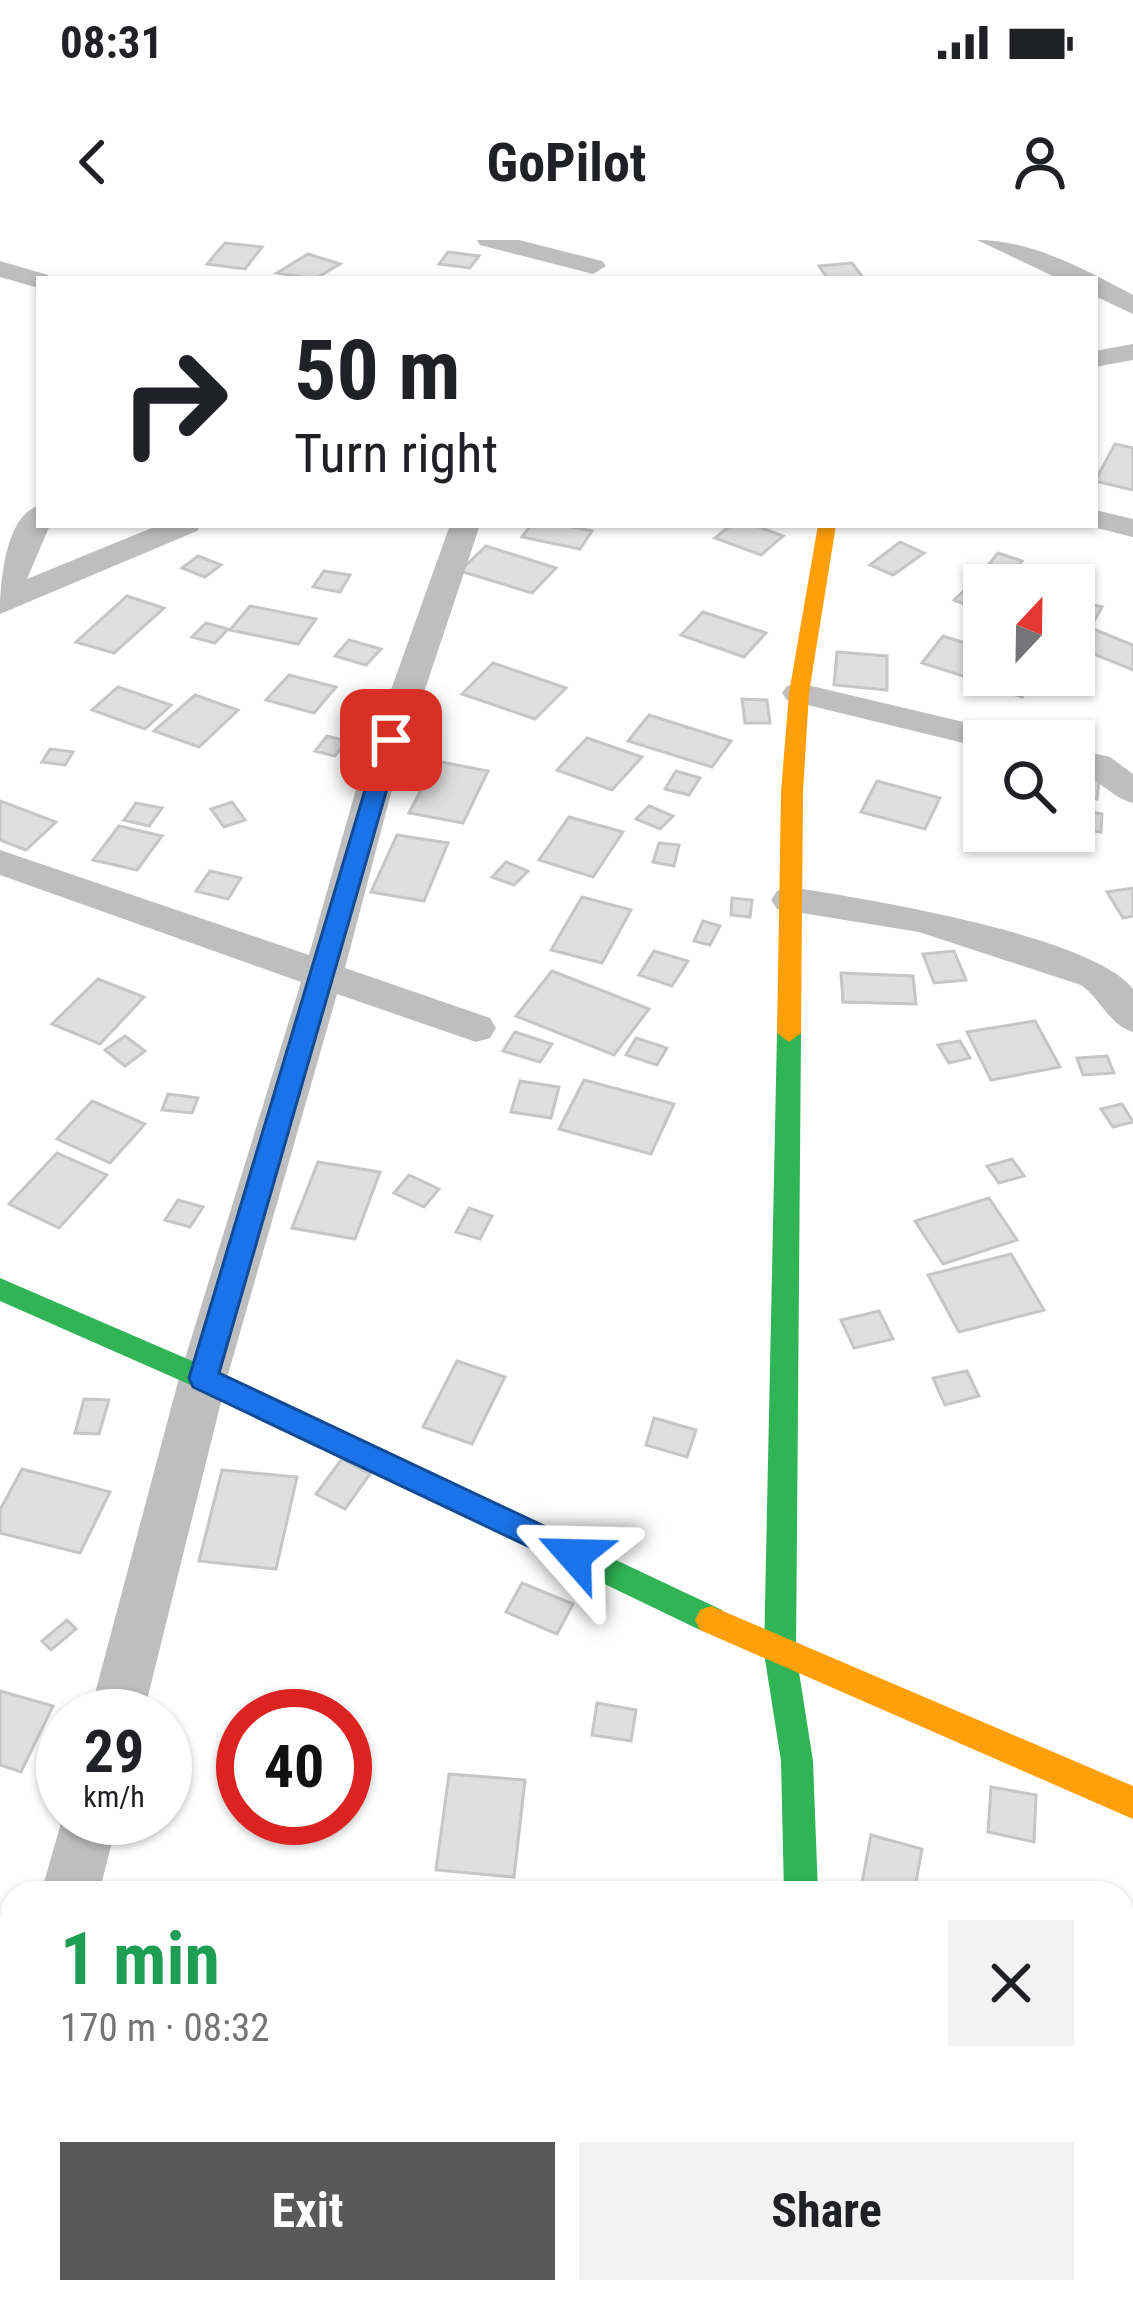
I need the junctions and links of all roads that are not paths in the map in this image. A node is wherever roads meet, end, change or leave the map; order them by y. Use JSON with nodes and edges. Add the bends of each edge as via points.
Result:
{"nodes":[{"id":1,"x":489,"y":240,"type":"edge"},
{"id":2,"x":989,"y":240,"type":"edge"},
{"id":3,"x":0,"y":269,"type":"edge"},
{"id":4,"x":583,"y":276,"type":"edge"},
{"id":5,"x":1074,"y":276,"type":"edge"},
{"id":6,"x":36,"y":279,"type":"edge"},
{"id":7,"x":1098,"y":288,"type":"edge"},
{"id":8,"x":1133,"y":306,"type":"edge"},
{"id":9,"x":1133,"y":352,"type":"edge"},
{"id":10,"x":1098,"y":358,"type":"edge"},
{"id":11,"x":1098,"y":520,"type":"edge"},
{"id":12,"x":36,"y":522,"type":"edge"},
{"id":13,"x":179,"y":528,"type":"edge"},
{"id":14,"x":464,"y":528,"type":"edge"},
{"id":15,"x":826,"y":528,"type":"edge"},
{"id":16,"x":1133,"y":528,"type":"edge"},
{"id":17,"x":1,"y":601,"type":"edge"},
{"id":18,"x":799,"y":693,"type":"junction"},
{"id":19,"x":963,"y":733,"type":"edge"},
{"id":20,"x":1133,"y":748,"type":"edge"},
{"id":21,"x":1095,"y":760,"type":"edge"},
{"id":22,"x":1095,"y":769,"type":"edge"},
{"id":23,"x":1133,"y":792,"type":"edge"},
{"id":24,"x":0,"y":862,"type":"edge"},
{"id":25,"x":790,"y":900,"type":"junction"},
{"id":26,"x":323,"y":974,"type":"junction"},
{"id":27,"x":1121,"y":980,"type":"edge"},
{"id":28,"x":1133,"y":1018,"type":"edge"},
{"id":29,"x":476,"y":1028,"type":"dead end"},
{"id":30,"x":0,"y":1289,"type":"edge"},
{"id":31,"x":203,"y":1378,"type":"junction"},
{"id":32,"x":780,"y":1653,"type":"junction"},
{"id":33,"x":123,"y":1689,"type":"edge"},
{"id":34,"x":1133,"y":1803,"type":"edge"},
{"id":35,"x":83,"y":1845,"type":"edge"},
{"id":36,"x":73,"y":1881,"type":"edge"},
{"id":37,"x":801,"y":1881,"type":"edge"}],
"edges":[{"from":1,"to":4,"type":"street","via":[[592,266]]},
{"from":2,"to":5,"type":"street"},
{"from":3,"to":6,"type":"street"},
{"from":7,"to":8,"type":"street"},
{"from":9,"to":10,"type":"street"},
{"from":11,"to":16,"type":"street"},
{"from":12,"to":17,"type":"street"},
{"from":13,"to":17,"type":"street"},
{"from":14,"to":26,"type":"street","via":[[376,782]]},
{"from":15,"to":18,"type":"street"},
{"from":18,"to":19,"type":"street"},
{"from":18,"to":25,"type":"street"},
{"from":20,"to":21,"type":"street"},
{"from":22,"to":23,"type":"street"},
{"from":24,"to":26,"type":"street"},
{"from":25,"to":27,"type":"street","via":[[922,920]]},
{"from":25,"to":32,"type":"street"},
{"from":26,"to":29,"type":"street"},
{"from":26,"to":31,"type":"street"},
{"from":27,"to":28,"type":"street"},
{"from":30,"to":31,"type":"street"},
{"from":31,"to":32,"type":"street"},
{"from":31,"to":33,"type":"street"},
{"from":32,"to":34,"type":"street"},
{"from":32,"to":37,"type":"street","via":[[797,1761]]},
{"from":35,"to":36,"type":"street"}]}
